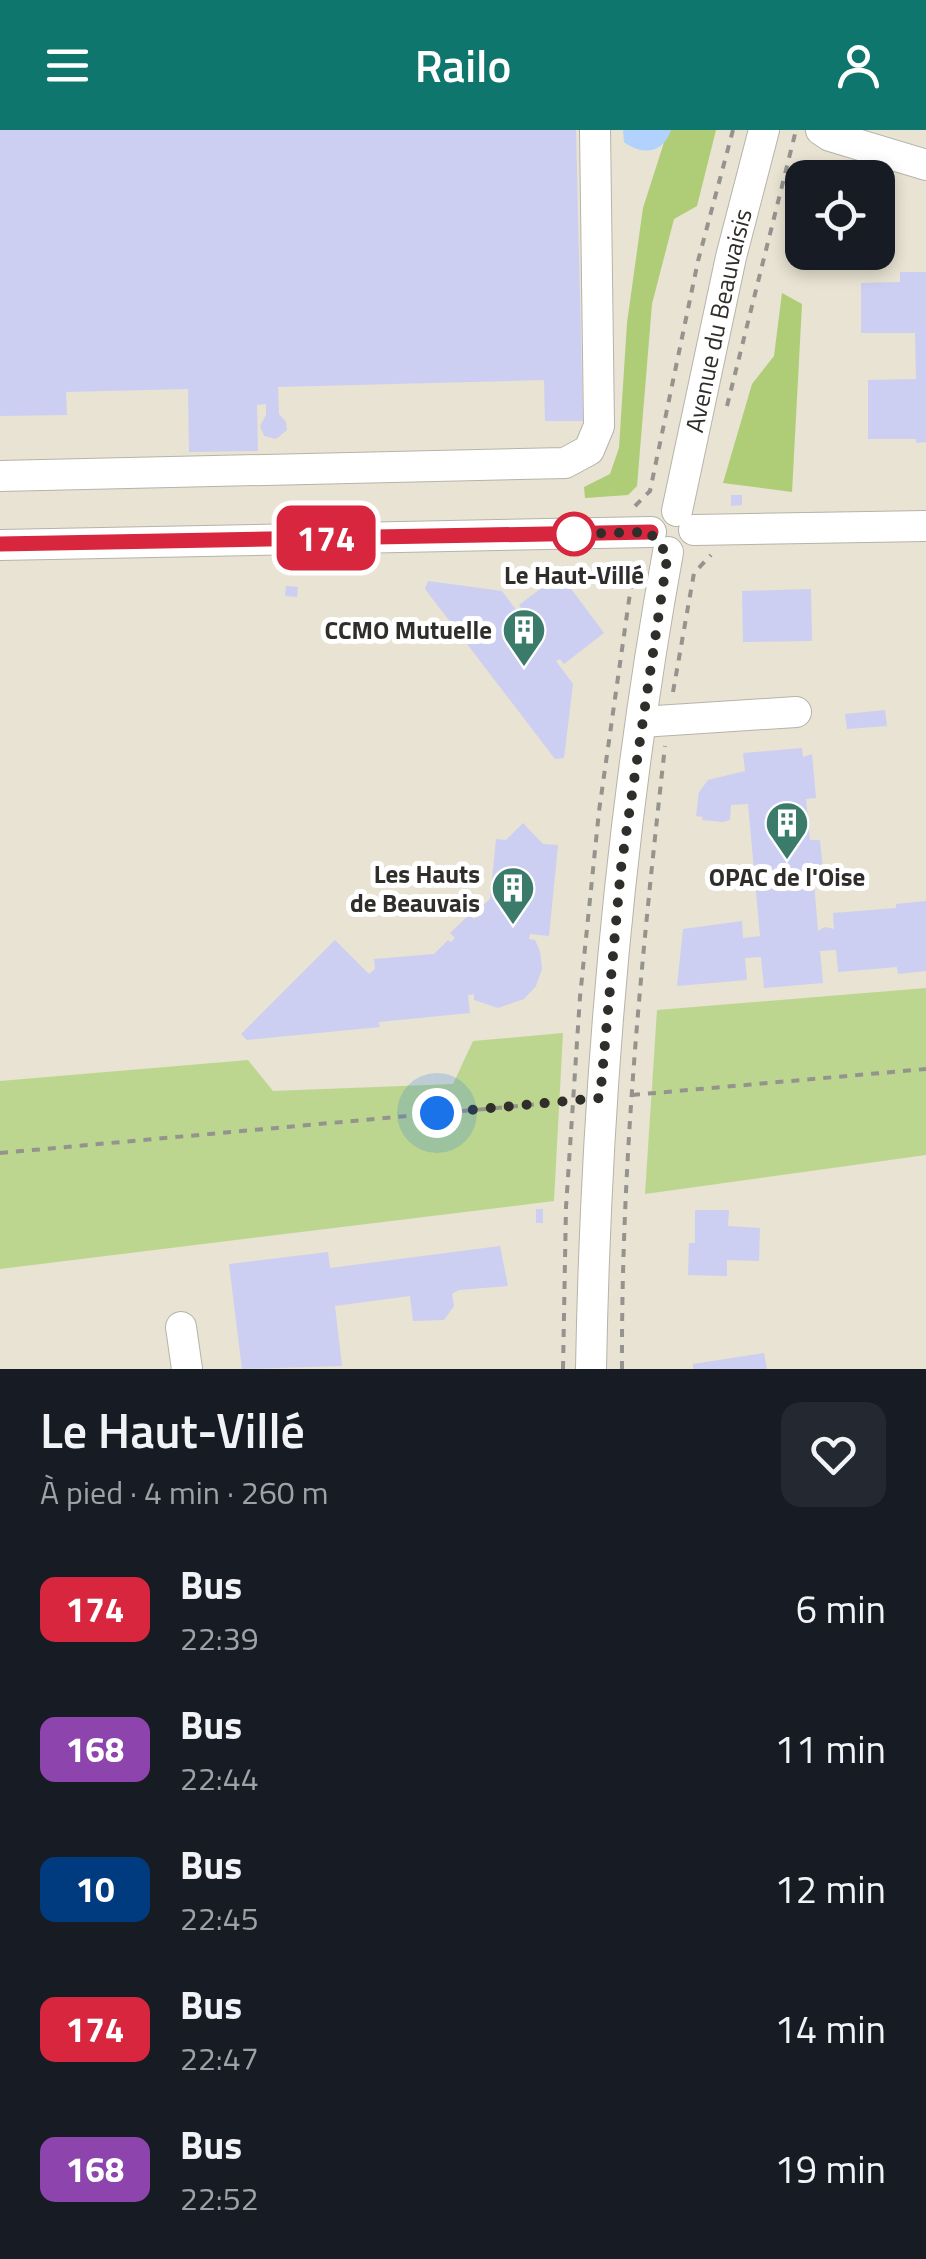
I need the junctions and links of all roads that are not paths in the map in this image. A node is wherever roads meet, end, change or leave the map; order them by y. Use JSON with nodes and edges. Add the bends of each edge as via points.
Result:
{"nodes":[{"id":1,"x":595,"y":130,"type":"edge"},
{"id":2,"x":764,"y":130,"type":"edge"},
{"id":3,"x":821,"y":130,"type":"edge"},
{"id":4,"x":926,"y":165,"type":"edge"},
{"id":5,"x":0,"y":476,"type":"edge"},
{"id":6,"x":685,"y":520,"type":"junction"},
{"id":7,"x":926,"y":526,"type":"edge"},
{"id":8,"x":660,"y":542,"type":"junction"},
{"id":9,"x":0,"y":544,"type":"edge"},
{"id":10,"x":796,"y":712,"type":"dead end"},
{"id":11,"x":641,"y":722,"type":"junction"},
{"id":12,"x":181,"y":1327,"type":"dead end"},
{"id":13,"x":187,"y":1369,"type":"edge"},
{"id":14,"x":591,"y":1369,"type":"edge"}],
"edges":[{"from":1,"to":5,"type":"street","via":[[599,426],[589,450],[565,462]]},
{"from":2,"to":6,"type":"street","name":"Avenue du Beauvaisis","via":[[726,276]]},
{"from":3,"to":4,"type":"street"},
{"from":6,"to":7,"type":"street"},
{"from":6,"to":8,"type":"street","via":[[692,539],[686,548]]},
{"from":8,"to":9,"type":"street"},
{"from":8,"to":11,"type":"street"},
{"from":10,"to":11,"type":"street"},
{"from":11,"to":14,"type":"street","via":[[600,1098]]},
{"from":12,"to":13,"type":"street"}]}
